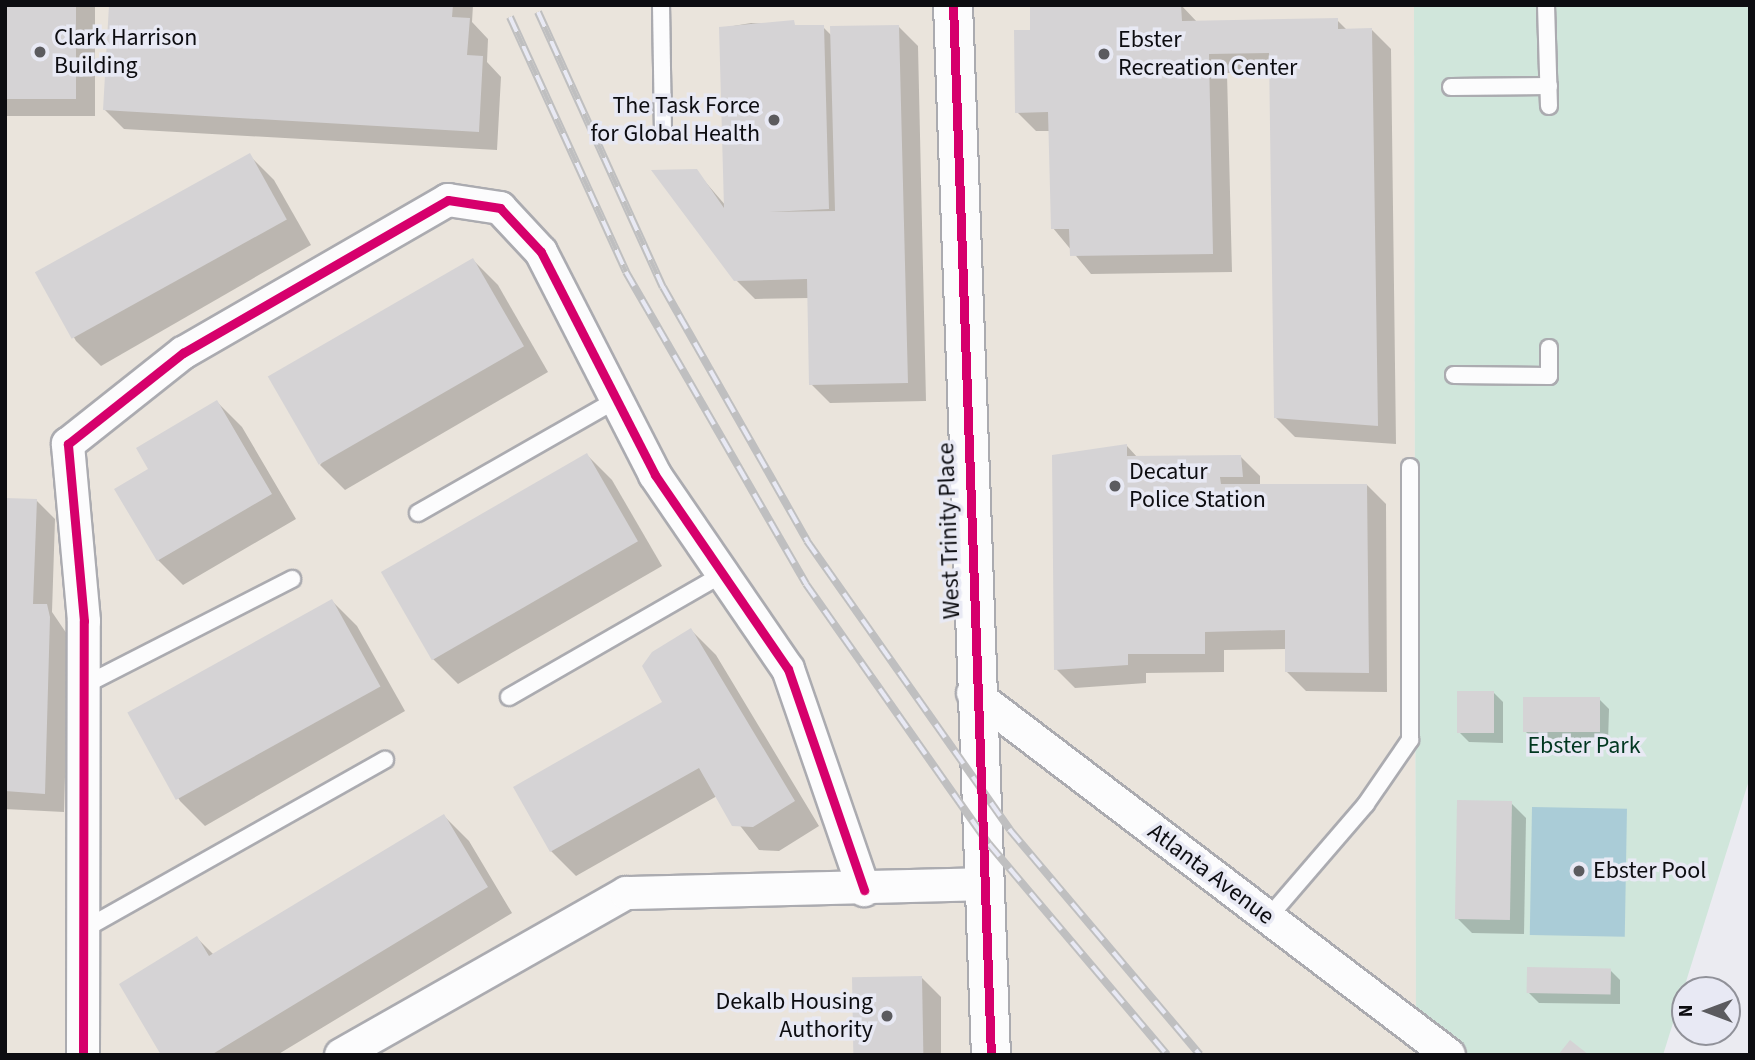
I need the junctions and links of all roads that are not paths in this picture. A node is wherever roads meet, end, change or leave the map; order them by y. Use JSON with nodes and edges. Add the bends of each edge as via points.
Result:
{"nodes":[{"id":1,"x":661,"y":5,"type":"edge"},
{"id":2,"x":953,"y":5,"type":"edge"},
{"id":3,"x":1546,"y":5,"type":"edge"},
{"id":4,"x":1549,"y":86,"type":"junction"},
{"id":5,"x":1451,"y":87,"type":"dead end"},
{"id":6,"x":1549,"y":106,"type":"dead end"},
{"id":7,"x":663,"y":128,"type":"dead end"},
{"id":8,"x":1549,"y":348,"type":"dead end"},
{"id":9,"x":1454,"y":375,"type":"dead end"},
{"id":10,"x":616,"y":400,"type":"junction"},
{"id":11,"x":1410,"y":467,"type":"dead end"},
{"id":12,"x":418,"y":513,"type":"dead end"},
{"id":13,"x":723,"y":574,"type":"junction"},
{"id":14,"x":292,"y":579,"type":"dead end"},
{"id":15,"x":83,"y":686,"type":"junction"},
{"id":16,"x":973,"y":693,"type":"junction"},
{"id":17,"x":509,"y":697,"type":"dead end"},
{"id":18,"x":386,"y":760,"type":"dead end"},
{"id":19,"x":984,"y":884,"type":"junction"},
{"id":20,"x":864,"y":890,"type":"junction"},
{"id":21,"x":1268,"y":918,"type":"junction"},
{"id":22,"x":81,"y":930,"type":"junction"},
{"id":23,"x":83,"y":1055,"type":"edge"},
{"id":24,"x":341,"y":1055,"type":"edge"},
{"id":25,"x":991,"y":1055,"type":"edge"},
{"id":26,"x":1449,"y":1055,"type":"edge"}],
"edges":[{"from":1,"to":7,"type":"lane"},
{"from":2,"to":16,"type":"street","name":"West Trinity Place"},
{"from":3,"to":4,"type":"lane"},
{"from":4,"to":5,"type":"lane"},
{"from":4,"to":6,"type":"lane"},
{"from":8,"to":9,"type":"lane","via":[[1549,376]]},
{"from":10,"to":12,"type":"lane"},
{"from":10,"to":13,"type":"street","via":[[655,475]]},
{"from":10,"to":15,"type":"street","via":[[541,253],[500,208],[447,200],[183,352],[68,444]]},
{"from":11,"to":21,"type":"lane","via":[[1410,740],[1366,803]]},
{"from":13,"to":17,"type":"lane"},
{"from":13,"to":20,"type":"street","via":[[788,669]]},
{"from":14,"to":15,"type":"lane"},
{"from":15,"to":22,"type":"street"},
{"from":16,"to":19,"type":"street","name":"West Trinity Place"},
{"from":16,"to":21,"type":"street","name":"Atlanta Avenue"},
{"from":18,"to":22,"type":"lane"},
{"from":19,"to":20,"type":"street"},
{"from":19,"to":25,"type":"street","name":"West Trinity Place"},
{"from":20,"to":24,"type":"street","via":[[626,893]]},
{"from":21,"to":26,"type":"street","name":"Atlanta Avenue"},
{"from":22,"to":23,"type":"street"}]}
